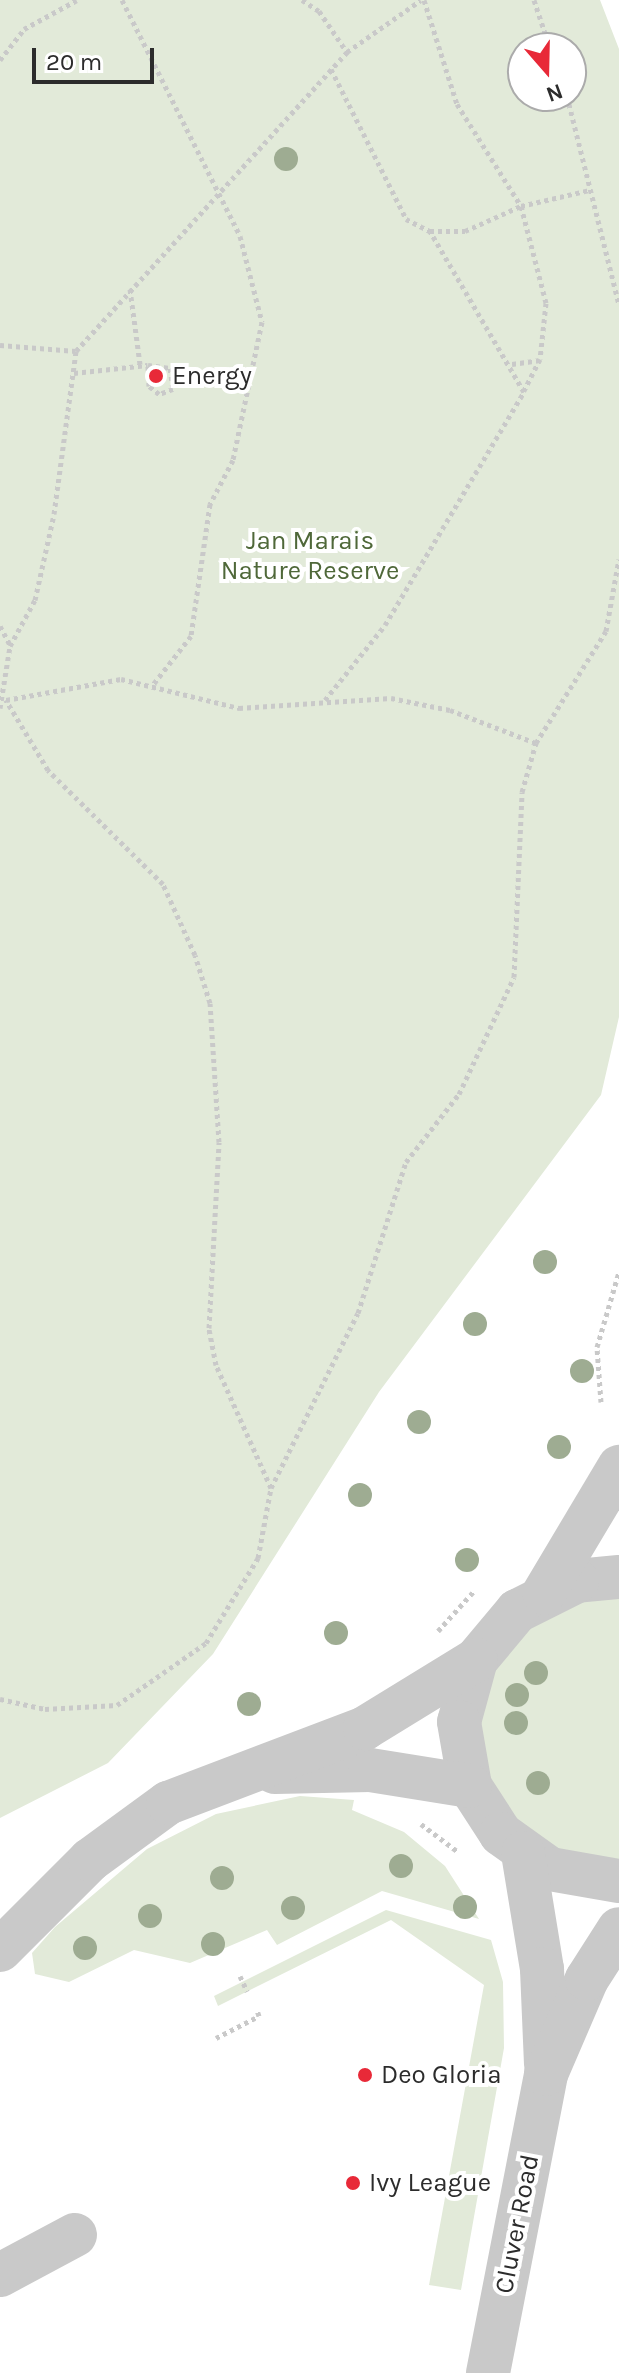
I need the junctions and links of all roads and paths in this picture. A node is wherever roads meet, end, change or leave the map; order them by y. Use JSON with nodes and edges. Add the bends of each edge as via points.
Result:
{"nodes":[{"id":1,"x":77,"y":0,"type":"edge"},
{"id":2,"x":122,"y":0,"type":"edge"},
{"id":3,"x":302,"y":0,"type":"edge"},
{"id":4,"x":422,"y":0,"type":"edge"},
{"id":5,"x":534,"y":0,"type":"edge"},
{"id":6,"x":545,"y":32,"type":"edge"},
{"id":7,"x":347,"y":52,"type":"junction"},
{"id":8,"x":0,"y":60,"type":"edge"},
{"id":9,"x":331,"y":69,"type":"junction"},
{"id":10,"x":571,"y":112,"type":"edge"},
{"id":11,"x":219,"y":188,"type":"junction"},
{"id":12,"x":590,"y":190,"type":"junction"},
{"id":13,"x":521,"y":206,"type":"junction"},
{"id":14,"x":430,"y":231,"type":"junction"},
{"id":15,"x":130,"y":288,"type":"junction"},
{"id":16,"x":619,"y":304,"type":"edge"},
{"id":17,"x":0,"y":345,"type":"edge"},
{"id":18,"x":76,"y":351,"type":"junction"},
{"id":19,"x":540,"y":359,"type":"junction"},
{"id":20,"x":140,"y":364,"type":"junction"},
{"id":21,"x":512,"y":364,"type":"junction"},
{"id":22,"x":148,"y":365,"type":"junction"},
{"id":23,"x":74,"y":373,"type":"junction"},
{"id":24,"x":524,"y":392,"type":"junction"},
{"id":25,"x":619,"y":559,"type":"edge"},
{"id":26,"x":0,"y":626,"type":"edge"},
{"id":27,"x":10,"y":646,"type":"junction"},
{"id":28,"x":152,"y":686,"type":"junction"},
{"id":29,"x":6,"y":700,"type":"junction"},
{"id":30,"x":325,"y":700,"type":"junction"},
{"id":31,"x":0,"y":708,"type":"edge"},
{"id":32,"x":536,"y":743,"type":"junction"},
{"id":33,"x":619,"y":1272,"type":"edge"},
{"id":34,"x":601,"y":1402,"type":"dead end"},
{"id":35,"x":619,"y":1467,"type":"edge"},
{"id":36,"x":271,"y":1488,"type":"junction"},
{"id":37,"x":619,"y":1577,"type":"edge"},
{"id":38,"x":481,"y":1584,"type":"dead end"},
{"id":39,"x":544,"y":1593,"type":"junction"},
{"id":40,"x":431,"y":1640,"type":"dead end"},
{"id":41,"x":476,"y":1660,"type":"junction"},
{"id":42,"x":0,"y":1699,"type":"edge"},
{"id":43,"x":241,"y":1772,"type":"junction"},
{"id":44,"x":470,"y":1786,"type":"junction"},
{"id":45,"x":417,"y":1821,"type":"dead end"},
{"id":46,"x":523,"y":1853,"type":"junction"},
{"id":47,"x":460,"y":1855,"type":"dead end"},
{"id":48,"x":619,"y":1881,"type":"edge"},
{"id":49,"x":619,"y":1929,"type":"edge"},
{"id":50,"x":0,"y":1950,"type":"edge"},
{"id":51,"x":240,"y":1976,"type":"dead end"},
{"id":52,"x":247,"y":1991,"type":"dead end"},
{"id":53,"x":257,"y":2010,"type":"dead end"},
{"id":54,"x":216,"y":2038,"type":"dead end"},
{"id":55,"x":546,"y":2074,"type":"junction"},
{"id":56,"x":75,"y":2235,"type":"dead end"},
{"id":57,"x":0,"y":2275,"type":"edge"},
{"id":58,"x":488,"y":2373,"type":"edge"}],
"edges":[{"from":1,"to":8,"type":"path","via":[[24,29]]},
{"from":2,"to":11,"type":"path"},
{"from":3,"to":7,"type":"path","via":[[319,11]]},
{"from":4,"to":7,"type":"path"},
{"from":4,"to":13,"type":"path","via":[[457,104]]},
{"from":5,"to":6,"type":"path"},
{"from":7,"to":9,"type":"path"},
{"from":9,"to":11,"type":"path"},
{"from":9,"to":14,"type":"path","via":[[382,183],[406,219]]},
{"from":10,"to":12,"type":"path"},
{"from":11,"to":15,"type":"path"},
{"from":11,"to":28,"type":"path","via":[[262,322],[233,460],[210,504],[191,636]]},
{"from":12,"to":13,"type":"path"},
{"from":12,"to":16,"type":"path"},
{"from":13,"to":14,"type":"path","via":[[465,231]]},
{"from":13,"to":19,"type":"path","via":[[546,303]]},
{"from":14,"to":21,"type":"path","via":[[477,320]]},
{"from":15,"to":18,"type":"path"},
{"from":15,"to":20,"type":"path"},
{"from":17,"to":18,"type":"path"},
{"from":18,"to":23,"type":"path"},
{"from":19,"to":21,"type":"path"},
{"from":19,"to":24,"type":"path"},
{"from":20,"to":22,"type":"path"},
{"from":20,"to":23,"type":"path"},
{"from":21,"to":24,"type":"path"},
{"from":22,"to":22,"type":"path","via":[[170,368],[173,389],[159,394],[149,386]]},
{"from":23,"to":27,"type":"path","via":[[35,600]]},
{"from":24,"to":30,"type":"path","via":[[385,625]]},
{"from":25,"to":32,"type":"path","via":[[606,631]]},
{"from":26,"to":27,"type":"path"},
{"from":27,"to":29,"type":"path"},
{"from":28,"to":29,"type":"path","via":[[121,679]]},
{"from":28,"to":30,"type":"path","via":[[239,708]]},
{"from":29,"to":31,"type":"path"},
{"from":29,"to":36,"type":"path","via":[[48,770],[163,884],[195,955],[210,1003],[219,1142],[209,1328],[216,1365]]},
{"from":30,"to":32,"type":"path","via":[[391,698],[450,710]]},
{"from":32,"to":36,"type":"path","via":[[522,792],[514,977],[459,1094],[406,1162],[358,1313]]},
{"from":33,"to":34,"type":"path","via":[[597,1347]]},
{"from":35,"to":39,"type":"street"},
{"from":36,"to":42,"type":"path","via":[[258,1558],[206,1643],[117,1705],[45,1709]]},
{"from":37,"to":39,"type":"street"},
{"from":38,"to":40,"type":"path"},
{"from":39,"to":41,"type":"street","via":[[501,1626]]},
{"from":41,"to":43,"type":"street","via":[[365,1728]]},
{"from":41,"to":44,"type":"street","via":[[459,1722]]},
{"from":43,"to":44,"type":"street","via":[[370,1770]]},
{"from":43,"to":50,"type":"street","via":[[131,1827]]},
{"from":44,"to":46,"type":"street"},
{"from":45,"to":47,"type":"path"},
{"from":46,"to":48,"type":"street","via":[[579,1878]]},
{"from":46,"to":55,"type":"street","name":"Cluver Road","via":[[542,1969]]},
{"from":49,"to":55,"type":"street","name":"Cluver Road","via":[[587,1979]]},
{"from":51,"to":52,"type":"path"},
{"from":53,"to":54,"type":"path","via":[[259,2016]]},
{"from":55,"to":58,"type":"street","name":"Cluver Road"},
{"from":56,"to":57,"type":"street"}]}
